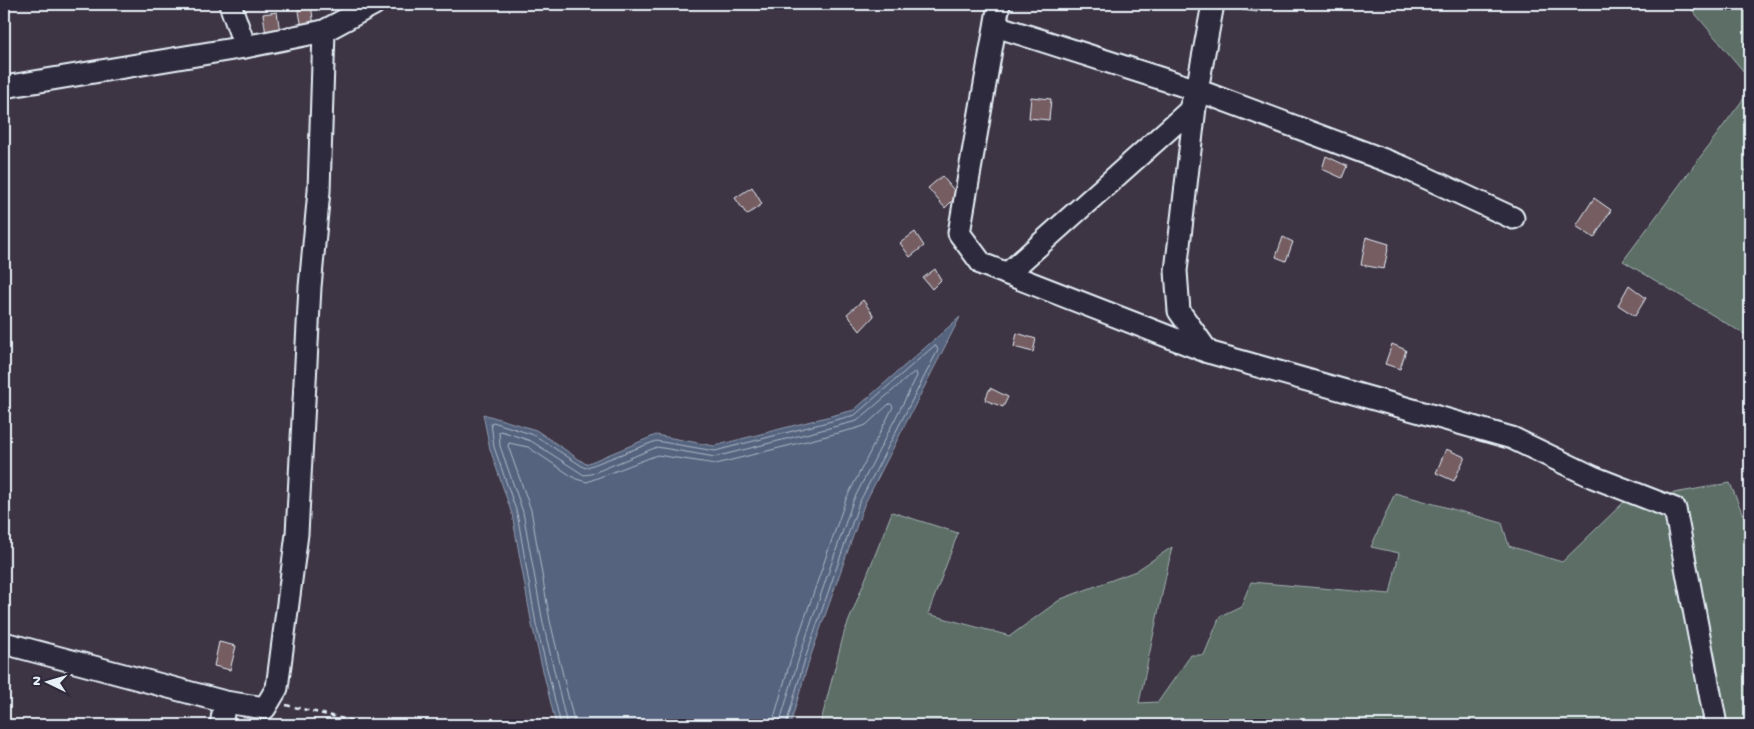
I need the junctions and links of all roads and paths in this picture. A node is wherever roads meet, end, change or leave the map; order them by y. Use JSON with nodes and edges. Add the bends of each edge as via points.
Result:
{"nodes":[{"id":1,"x":230,"y":4,"type":"edge"},
{"id":2,"x":374,"y":4,"type":"edge"},
{"id":3,"x":999,"y":4,"type":"edge"},
{"id":4,"x":1213,"y":4,"type":"edge"},
{"id":5,"x":996,"y":26,"type":"junction"},
{"id":6,"x":324,"y":31,"type":"junction"},
{"id":7,"x":246,"y":47,"type":"junction"},
{"id":8,"x":4,"y":87,"type":"edge"},
{"id":9,"x":1197,"y":90,"type":"junction"},
{"id":10,"x":1513,"y":218,"type":"dead end"},
{"id":11,"x":1007,"y":274,"type":"junction"},
{"id":12,"x":1208,"y":352,"type":"junction"},
{"id":13,"x":4,"y":643,"type":"edge"},
{"id":14,"x":270,"y":701,"type":"junction"},
{"id":15,"x":225,"y":702,"type":"junction"},
{"id":16,"x":221,"y":725,"type":"edge"},
{"id":17,"x":369,"y":725,"type":"edge"},
{"id":18,"x":1716,"y":725,"type":"edge"}],
"edges":[{"from":1,"to":7,"type":"street"},
{"from":2,"to":6,"type":"street"},
{"from":3,"to":5,"type":"street"},
{"from":4,"to":9,"type":"street"},
{"from":5,"to":9,"type":"street"},
{"from":5,"to":11,"type":"street","via":[[959,233],[982,264]]},
{"from":6,"to":7,"type":"street"},
{"from":6,"to":14,"type":"street","via":[[319,191],[310,287],[297,534],[277,688]]},
{"from":7,"to":8,"type":"street"},
{"from":9,"to":10,"type":"street","via":[[1403,168]]},
{"from":9,"to":11,"type":"street","via":[[1189,111]]},
{"from":9,"to":12,"type":"street","via":[[1176,271],[1179,311]]},
{"from":11,"to":12,"type":"street"},
{"from":12,"to":18,"type":"street","via":[[1512,438],[1592,476],[1675,509]]},
{"from":13,"to":15,"type":"street"},
{"from":14,"to":15,"type":"street","via":[[265,708]]},
{"from":14,"to":17,"type":"path"},
{"from":15,"to":16,"type":"street"}]}
